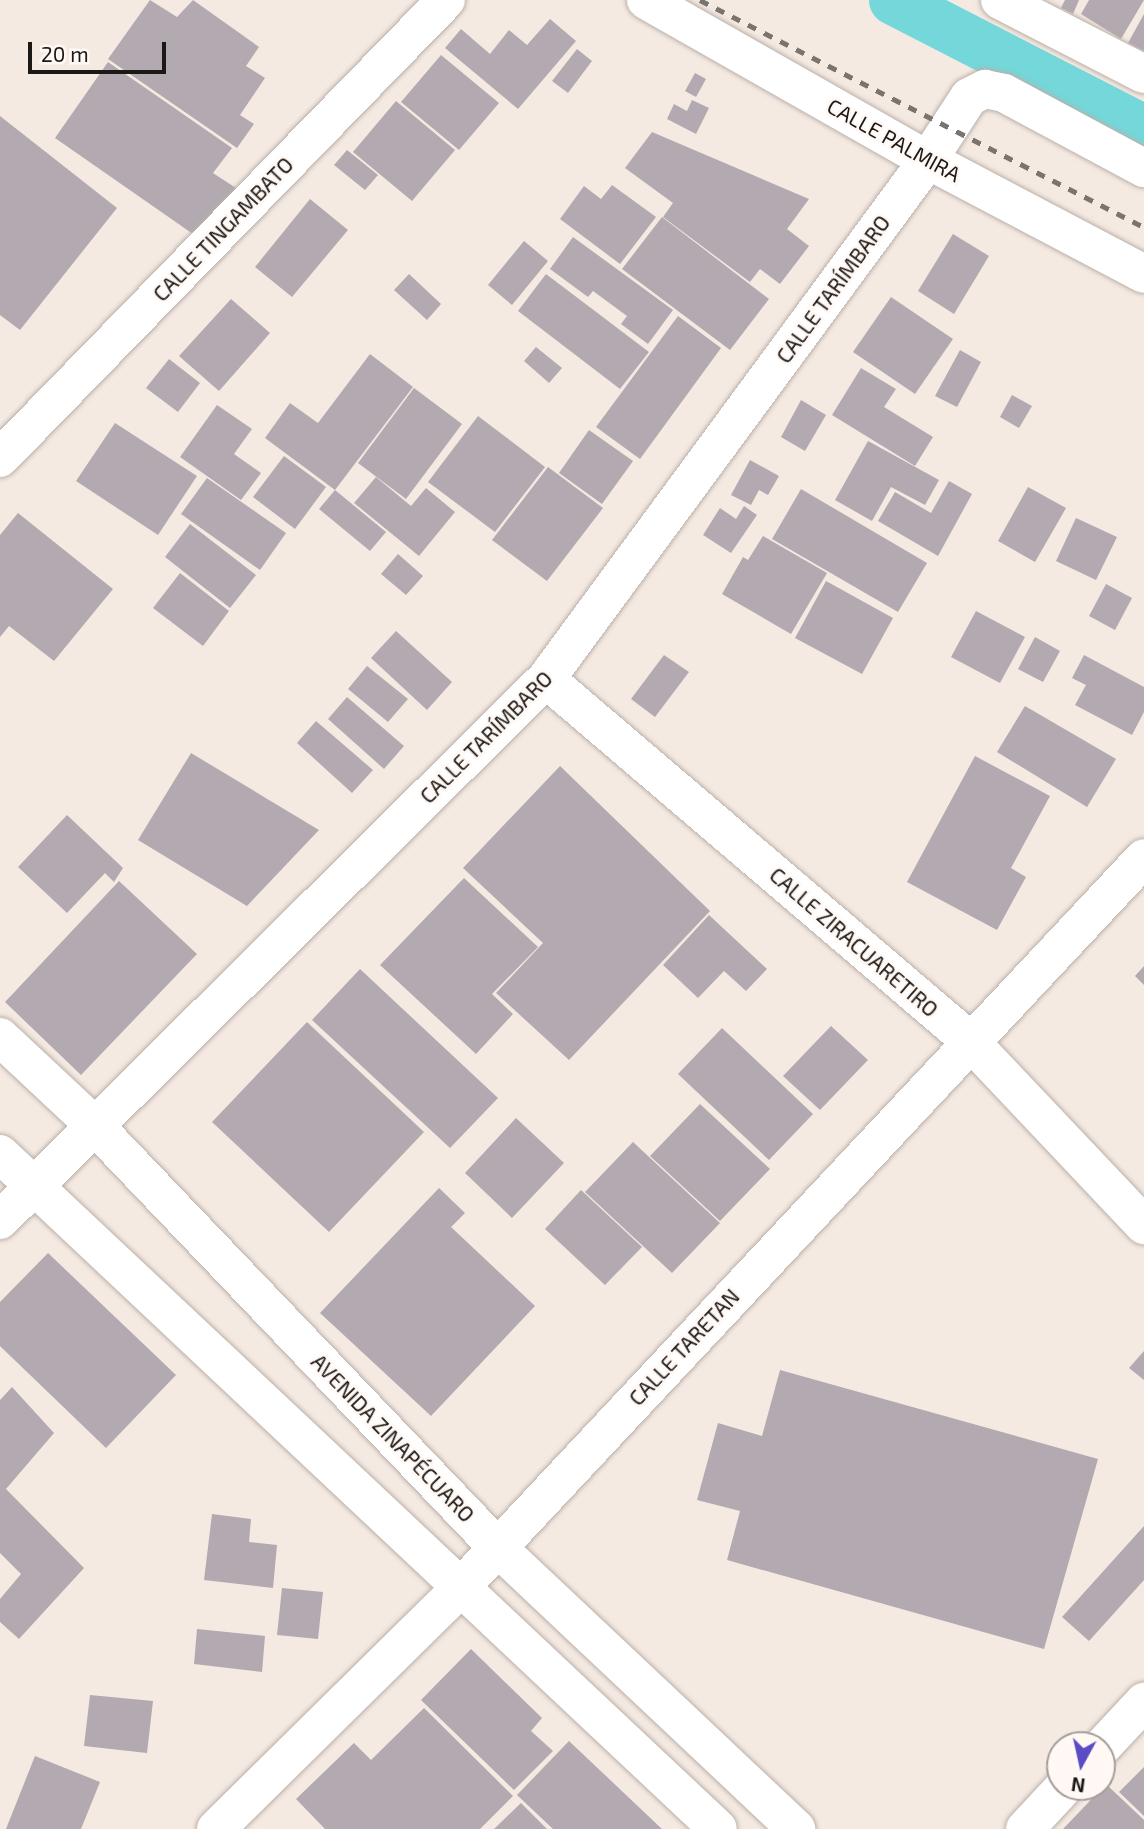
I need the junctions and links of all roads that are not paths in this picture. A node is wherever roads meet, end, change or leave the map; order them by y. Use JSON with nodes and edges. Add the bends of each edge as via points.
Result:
{"nodes":[{"id":1,"x":446,"y":0,"type":"edge"},
{"id":2,"x":646,"y":0,"type":"edge"},
{"id":3,"x":1000,"y":0,"type":"edge"},
{"id":4,"x":1144,"y":74,"type":"edge"},
{"id":5,"x":928,"y":160,"type":"junction"},
{"id":6,"x":1144,"y":168,"type":"edge"},
{"id":7,"x":1144,"y":274,"type":"edge"},
{"id":8,"x":0,"y":458,"type":"edge"},
{"id":9,"x":546,"y":678,"type":"junction"},
{"id":10,"x":1144,"y":858,"type":"edge"},
{"id":11,"x":0,"y":1037,"type":"edge"},
{"id":12,"x":968,"y":1040,"type":"junction"},
{"id":13,"x":94,"y":1125,"type":"junction"},
{"id":14,"x":0,"y":1154,"type":"edge"},
{"id":15,"x":32,"y":1186,"type":"junction"},
{"id":16,"x":0,"y":1220,"type":"edge"},
{"id":17,"x":1144,"y":1225,"type":"edge"},
{"id":18,"x":498,"y":1548,"type":"junction"},
{"id":19,"x":460,"y":1588,"type":"junction"},
{"id":20,"x":1144,"y":1702,"type":"edge"},
{"id":21,"x":1116,"y":1732,"type":"edge"},
{"id":22,"x":1051,"y":1801,"type":"edge"},
{"id":23,"x":216,"y":1829,"type":"edge"},
{"id":24,"x":718,"y":1829,"type":"edge"},
{"id":25,"x":796,"y":1829,"type":"edge"},
{"id":26,"x":1025,"y":1829,"type":"edge"}],
"edges":[{"from":1,"to":8,"type":"street","name":"CALLE TINGAMBATO"},
{"from":2,"to":5,"type":"street","name":"CALLE PALMIRA"},
{"from":3,"to":4,"type":"street"},
{"from":5,"to":6,"type":"street","name":"CALLE TARÍMBARO","via":[[969,97],[985,89],[1004,93]]},
{"from":5,"to":7,"type":"street","name":"CALLE PALMIRA"},
{"from":5,"to":9,"type":"street","name":"CALLE TARÍMBARO"},
{"from":9,"to":12,"type":"street","name":"CALLE ZIRACUARETIRO"},
{"from":9,"to":13,"type":"street","name":"CALLE TARÍMBARO"},
{"from":10,"to":12,"type":"street","name":"CALLE TARETAN"},
{"from":11,"to":13,"type":"street","name":"AVENIDA ZINAPÉCUARO"},
{"from":12,"to":17,"type":"street","name":"CALLE ZIRACUARETIRO"},
{"from":12,"to":18,"type":"street","name":"CALLE TARETAN"},
{"from":13,"to":15,"type":"street","name":"CALLE TARÍMBARO"},
{"from":13,"to":18,"type":"street","name":"AVENIDA ZINAPÉCUARO"},
{"from":14,"to":15,"type":"street"},
{"from":15,"to":16,"type":"street","name":"CALLE TARÍMBARO"},
{"from":15,"to":19,"type":"street"},
{"from":18,"to":19,"type":"street","name":"CALLE TARETAN"},
{"from":18,"to":25,"type":"street","name":"AVENIDA ZINAPÉCUARO"},
{"from":19,"to":23,"type":"street","name":"CALLE TARETAN"},
{"from":19,"to":24,"type":"street"},
{"from":20,"to":21,"type":"street"},
{"from":22,"to":26,"type":"street"}]}
